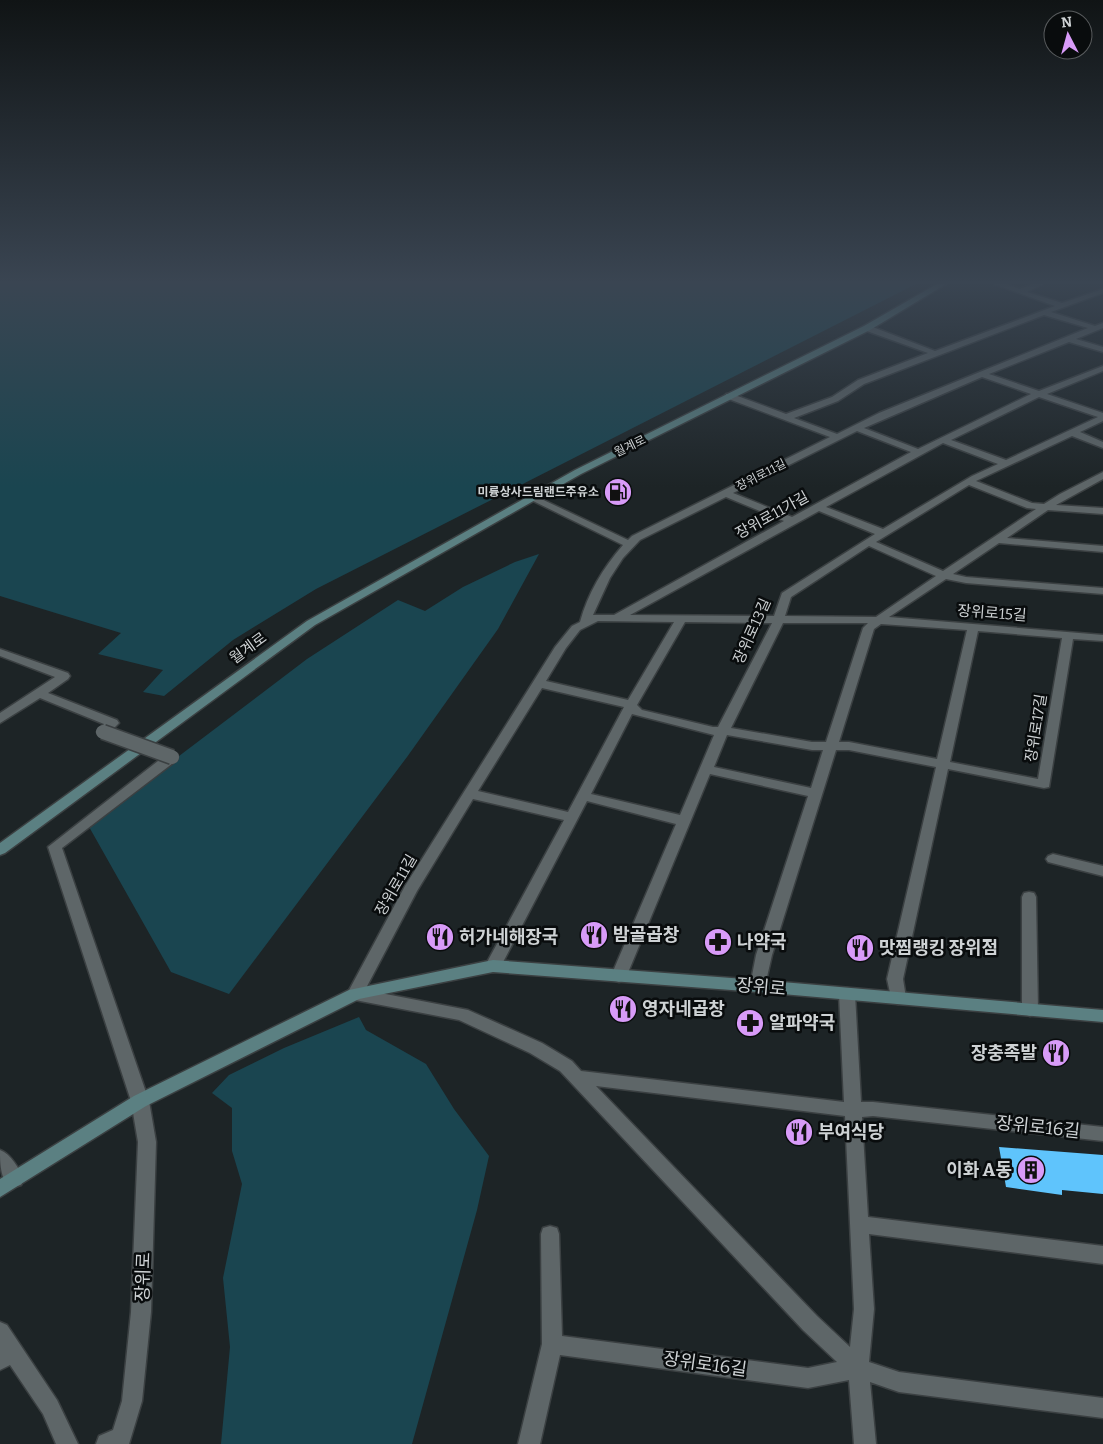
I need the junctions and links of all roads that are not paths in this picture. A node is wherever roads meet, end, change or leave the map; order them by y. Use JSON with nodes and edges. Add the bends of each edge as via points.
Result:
{"nodes":[{"id":1,"x":820,"y":351,"type":"edge"},
{"id":2,"x":930,"y":351,"type":"edge"},
{"id":3,"x":938,"y":351,"type":"edge"},
{"id":4,"x":1038,"y":351,"type":"edge"},
{"id":5,"x":934,"y":353,"type":"junction"},
{"id":6,"x":1103,"y":368,"type":"edge"},
{"id":7,"x":980,"y":374,"type":"junction"},
{"id":8,"x":1038,"y":395,"type":"junction"},
{"id":9,"x":729,"y":396,"type":"junction"},
{"id":10,"x":1103,"y":417,"type":"edge"},
{"id":11,"x":787,"y":418,"type":"junction"},
{"id":12,"x":857,"y":428,"type":"junction"},
{"id":13,"x":1071,"y":432,"type":"junction"},
{"id":14,"x":837,"y":437,"type":"junction"},
{"id":15,"x":943,"y":440,"type":"junction"},
{"id":16,"x":1103,"y":445,"type":"edge"},
{"id":17,"x":918,"y":452,"type":"junction"},
{"id":18,"x":1005,"y":463,"type":"junction"},
{"id":19,"x":1103,"y":475,"type":"edge"},
{"id":20,"x":969,"y":482,"type":"junction"},
{"id":21,"x":725,"y":493,"type":"junction"},
{"id":22,"x":532,"y":498,"type":"junction"},
{"id":23,"x":818,"y":507,"type":"junction"},
{"id":24,"x":1045,"y":507,"type":"junction"},
{"id":25,"x":1103,"y":511,"type":"edge"},
{"id":26,"x":792,"y":521,"type":"junction"},
{"id":27,"x":883,"y":533,"type":"junction"},
{"id":28,"x":996,"y":540,"type":"junction"},
{"id":29,"x":868,"y":542,"type":"junction"},
{"id":30,"x":628,"y":544,"type":"junction"},
{"id":31,"x":1103,"y":548,"type":"edge"},
{"id":32,"x":944,"y":575,"type":"junction"},
{"id":33,"x":1102,"y":594,"type":"edge"},
{"id":34,"x":616,"y":618,"type":"junction"},
{"id":35,"x":682,"y":618,"type":"junction"},
{"id":36,"x":779,"y":619,"type":"junction"},
{"id":37,"x":879,"y":620,"type":"junction"},
{"id":38,"x":585,"y":623,"type":"junction"},
{"id":39,"x":973,"y":628,"type":"junction"},
{"id":40,"x":1068,"y":635,"type":"junction"},
{"id":41,"x":1103,"y":638,"type":"edge"},
{"id":42,"x":0,"y":652,"type":"edge"},
{"id":43,"x":538,"y":683,"type":"junction"},
{"id":44,"x":38,"y":693,"type":"junction"},
{"id":45,"x":631,"y":705,"type":"junction"},
{"id":46,"x":0,"y":720,"type":"edge"},
{"id":47,"x":723,"y":730,"type":"junction"},
{"id":48,"x":832,"y":745,"type":"junction"},
{"id":49,"x":942,"y":764,"type":"junction"},
{"id":50,"x":706,"y":769,"type":"junction"},
{"id":51,"x":816,"y":793,"type":"junction"},
{"id":52,"x":470,"y":794,"type":"junction"},
{"id":53,"x":582,"y":796,"type":"junction"},
{"id":54,"x":572,"y":817,"type":"junction"},
{"id":55,"x":684,"y":821,"type":"junction"},
{"id":56,"x":0,"y":850,"type":"edge"},
{"id":57,"x":1053,"y":859,"type":"dead end"},
{"id":58,"x":1103,"y":871,"type":"edge"},
{"id":59,"x":1029,"y":897,"type":"dead end"},
{"id":60,"x":493,"y":966,"type":"junction"},
{"id":61,"x":619,"y":976,"type":"junction"},
{"id":62,"x":758,"y":986,"type":"junction"},
{"id":63,"x":355,"y":994,"type":"junction"},
{"id":64,"x":847,"y":994,"type":"junction"},
{"id":65,"x":898,"y":998,"type":"junction"},
{"id":66,"x":1030,"y":1010,"type":"junction"},
{"id":67,"x":1103,"y":1016,"type":"edge"},
{"id":68,"x":576,"y":1077,"type":"junction"},
{"id":69,"x":140,"y":1101,"type":"junction"},
{"id":70,"x":853,"y":1110,"type":"junction"},
{"id":71,"x":1103,"y":1134,"type":"edge"},
{"id":72,"x":0,"y":1158,"type":"edge"},
{"id":73,"x":8,"y":1184,"type":"edge"},
{"id":74,"x":860,"y":1224,"type":"junction"},
{"id":75,"x":550,"y":1234,"type":"dead end"},
{"id":76,"x":1103,"y":1256,"type":"edge"},
{"id":77,"x":0,"y":1332,"type":"edge"},
{"id":78,"x":552,"y":1344,"type":"junction"},
{"id":79,"x":6,"y":1355,"type":"edge"},
{"id":80,"x":858,"y":1368,"type":"junction"},
{"id":81,"x":1103,"y":1408,"type":"edge"},
{"id":82,"x":67,"y":1444,"type":"edge"},
{"id":83,"x":107,"y":1444,"type":"edge"},
{"id":84,"x":529,"y":1444,"type":"edge"},
{"id":85,"x":865,"y":1444,"type":"edge"}],
"edges":[{"from":1,"to":9,"type":"main road","name":"월계로"},
{"from":2,"to":5,"type":"street"},
{"from":3,"to":5,"type":"street"},
{"from":4,"to":7,"type":"street","name":"장위로11길"},
{"from":5,"to":11,"type":"street","via":[[861,382],[827,404]]},
{"from":6,"to":8,"type":"street","name":"장위로11가길"},
{"from":7,"to":8,"type":"street"},
{"from":7,"to":12,"type":"street","name":"장위로11길"},
{"from":8,"to":10,"type":"street","via":[[1052,397]]},
{"from":8,"to":15,"type":"street","name":"장위로11가길"},
{"from":9,"to":11,"type":"street"},
{"from":9,"to":22,"type":"main road","name":"월계로"},
{"from":10,"to":13,"type":"street","name":"장위로13길"},
{"from":11,"to":14,"type":"street"},
{"from":12,"to":14,"type":"street","name":"장위로11길"},
{"from":12,"to":17,"type":"street"},
{"from":13,"to":16,"type":"street"},
{"from":13,"to":18,"type":"street","name":"장위로13길"},
{"from":14,"to":21,"type":"street","name":"장위로11길"},
{"from":15,"to":17,"type":"street","name":"장위로11가길"},
{"from":15,"to":18,"type":"street"},
{"from":17,"to":23,"type":"street","name":"장위로11가길"},
{"from":18,"to":20,"type":"street","name":"장위로13길"},
{"from":19,"to":24,"type":"street"},
{"from":20,"to":24,"type":"street","via":[[1030,506]]},
{"from":20,"to":27,"type":"street","name":"장위로13길"},
{"from":21,"to":26,"type":"street"},
{"from":21,"to":30,"type":"street","name":"장위로11길"},
{"from":22,"to":30,"type":"street"},
{"from":22,"to":56,"type":"main road","name":"월계로","via":[[311,623]]},
{"from":23,"to":26,"type":"street","name":"장위로11가길"},
{"from":23,"to":27,"type":"street"},
{"from":24,"to":25,"type":"street"},
{"from":24,"to":28,"type":"street"},
{"from":26,"to":34,"type":"street","name":"장위로11가길"},
{"from":27,"to":29,"type":"street","name":"장위로13길"},
{"from":28,"to":31,"type":"street"},
{"from":28,"to":32,"type":"street"},
{"from":29,"to":32,"type":"street","name":"장위로15길"},
{"from":29,"to":36,"type":"street","name":"장위로13길","via":[[786,595]]},
{"from":30,"to":38,"type":"street","name":"장위로11길","via":[[589,606]]},
{"from":32,"to":33,"type":"street","name":"장위로15길"},
{"from":32,"to":37,"type":"street"},
{"from":34,"to":35,"type":"street"},
{"from":34,"to":38,"type":"street","via":[[596,618]]},
{"from":35,"to":36,"type":"street"},
{"from":35,"to":45,"type":"street"},
{"from":36,"to":37,"type":"street"},
{"from":36,"to":47,"type":"street","name":"장위로13길"},
{"from":37,"to":39,"type":"street","name":"장위로15길"},
{"from":37,"to":48,"type":"street","via":[[869,628]]},
{"from":38,"to":43,"type":"street","name":"장위로11길","via":[[576,628]]},
{"from":39,"to":40,"type":"street","name":"장위로15길"},
{"from":39,"to":49,"type":"street"},
{"from":40,"to":41,"type":"street","name":"장위로15길"},
{"from":40,"to":49,"type":"street","name":"장위로17길","via":[[1044,784]]},
{"from":42,"to":44,"type":"street","via":[[64,676]]},
{"from":43,"to":45,"type":"street"},
{"from":43,"to":52,"type":"street","name":"장위로11길"},
{"from":44,"to":46,"type":"street"},
{"from":44,"to":69,"type":"street","name":"장위로","bridge":true,"via":[[114,723],[102,732],[172,757],[54,847]]},
{"from":45,"to":47,"type":"street","via":[[638,713],[713,731]]},
{"from":45,"to":53,"type":"street"},
{"from":47,"to":48,"type":"street","via":[[812,746]]},
{"from":47,"to":50,"type":"street","name":"장위로13길"},
{"from":48,"to":49,"type":"street"},
{"from":48,"to":51,"type":"street"},
{"from":49,"to":65,"type":"street","via":[[895,979]]},
{"from":50,"to":51,"type":"street"},
{"from":50,"to":55,"type":"street","name":"장위로13길"},
{"from":51,"to":62,"type":"street","via":[[764,955]]},
{"from":52,"to":54,"type":"street"},
{"from":52,"to":63,"type":"street","name":"장위로11길","via":[[410,890]]},
{"from":53,"to":54,"type":"street"},
{"from":53,"to":55,"type":"street"},
{"from":54,"to":60,"type":"street"},
{"from":55,"to":61,"type":"street","name":"장위로13길"},
{"from":57,"to":58,"type":"street"},
{"from":59,"to":66,"type":"street"},
{"from":60,"to":61,"type":"main road","name":"장위로"},
{"from":60,"to":63,"type":"main road","name":"장위로"},
{"from":61,"to":62,"type":"main road","name":"장위로"},
{"from":62,"to":64,"type":"main road","name":"장위로"},
{"from":63,"to":68,"type":"street","via":[[462,1014],[536,1048],[566,1066]]},
{"from":63,"to":69,"type":"main road","name":"장위로"},
{"from":64,"to":65,"type":"main road","name":"장위로"},
{"from":64,"to":70,"type":"street"},
{"from":65,"to":66,"type":"main road","name":"장위로"},
{"from":66,"to":67,"type":"main road","name":"장위로"},
{"from":68,"to":70,"type":"street"},
{"from":68,"to":80,"type":"street","via":[[810,1323]]},
{"from":69,"to":73,"type":"main road","name":"장위로"},
{"from":69,"to":83,"type":"street","name":"장위로","via":[[147,1142],[141,1312],[132,1402],[121,1437]]},
{"from":70,"to":71,"type":"street","name":"장위로16길","via":[[873,1109]]},
{"from":70,"to":74,"type":"street"},
{"from":72,"to":73,"type":"street","name":"장위로"},
{"from":74,"to":76,"type":"street"},
{"from":74,"to":80,"type":"street","via":[[864,1308]]},
{"from":75,"to":78,"type":"street"},
{"from":77,"to":79,"type":"street"},
{"from":78,"to":80,"type":"street","name":"장위로16길","via":[[808,1378]]},
{"from":78,"to":84,"type":"street"},
{"from":79,"to":82,"type":"street","via":[[50,1407]]},
{"from":80,"to":81,"type":"street","via":[[899,1382]]},
{"from":80,"to":85,"type":"street"}]}
